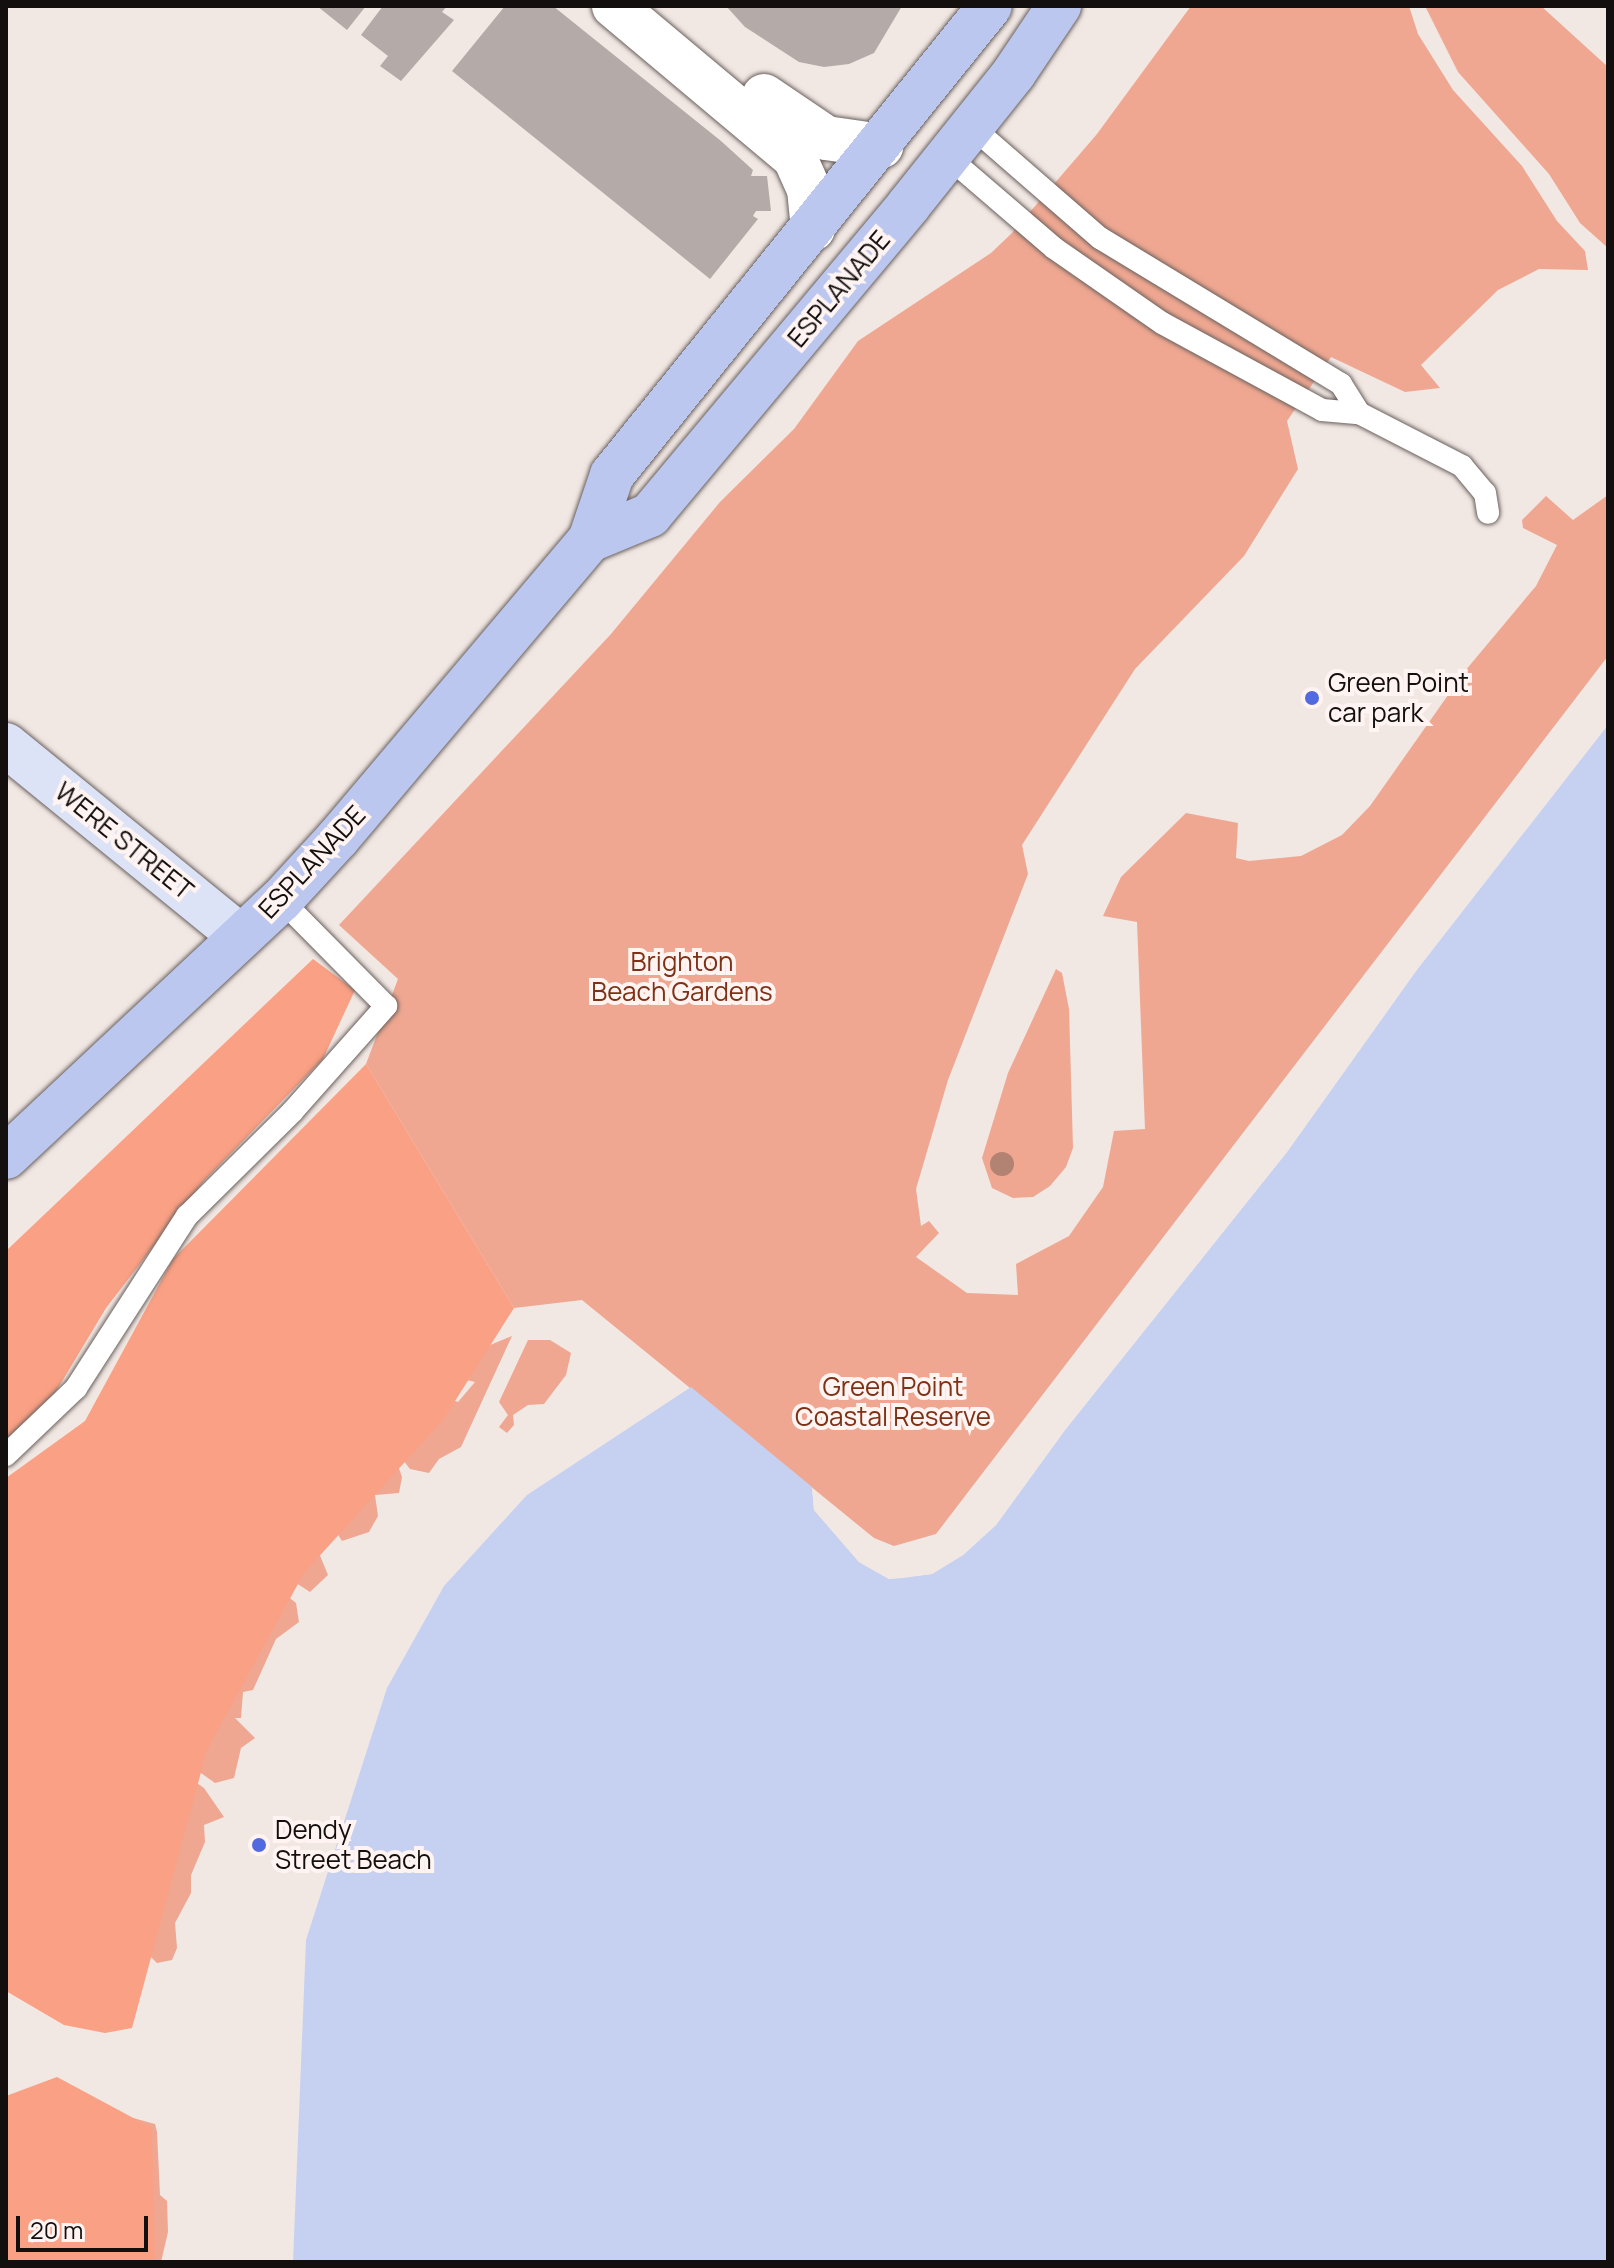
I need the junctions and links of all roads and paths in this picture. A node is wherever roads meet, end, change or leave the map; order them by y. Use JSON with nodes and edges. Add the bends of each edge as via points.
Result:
{"nodes":[{"id":1,"x":614,"y":6,"type":"edge"},
{"id":2,"x":990,"y":6,"type":"edge"},
{"id":3,"x":1059,"y":6,"type":"edge"},
{"id":4,"x":688,"y":65,"type":"junction"},
{"id":5,"x":903,"y":117,"type":"junction"},
{"id":6,"x":959,"y":141,"type":"junction"},
{"id":7,"x":813,"y":229,"type":"junction"},
{"id":8,"x":1359,"y":413,"type":"junction"},
{"id":9,"x":1488,"y":513,"type":"dead end"},
{"id":10,"x":590,"y":540,"type":"junction"},
{"id":11,"x":6,"y":745,"type":"edge"},
{"id":12,"x":281,"y":900,"type":"junction"},
{"id":13,"x":241,"y":937,"type":"junction"},
{"id":14,"x":6,"y":1157,"type":"edge"},
{"id":15,"x":6,"y":1455,"type":"edge"}],
"edges":[{"from":1,"to":4,"type":"street"},
{"from":2,"to":5,"type":"main road","name":"ESPLANADE"},
{"from":3,"to":6,"type":"main road","name":"ESPLANADE"},
{"from":4,"to":5,"type":"street","via":[[744,84],[821,136]]},
{"from":4,"to":7,"type":"street","via":[[795,158],[809,189]]},
{"from":5,"to":6,"type":"main road"},
{"from":5,"to":7,"type":"main road","name":"ESPLANADE"},
{"from":6,"to":8,"type":"lane","via":[[1100,238],[1341,384]]},
{"from":6,"to":8,"type":"lane","via":[[1054,248],[1162,323],[1322,410]]},
{"from":6,"to":10,"type":"main road","name":"ESPLANADE","via":[[650,515]]},
{"from":7,"to":10,"type":"main road","name":"ESPLANADE","via":[[612,475]]},
{"from":8,"to":9,"type":"lane","via":[[1462,466],[1485,493]]},
{"from":10,"to":12,"type":"main road","name":"ESPLANADE"},
{"from":11,"to":13,"type":"street","name":"WERE STREET"},
{"from":12,"to":13,"type":"main road","name":"ESPLANADE"},
{"from":12,"to":15,"type":"lane","via":[[386,1006],[292,1112],[187,1216],[76,1388]]},
{"from":13,"to":14,"type":"main road","name":"ESPLANADE"}]}
